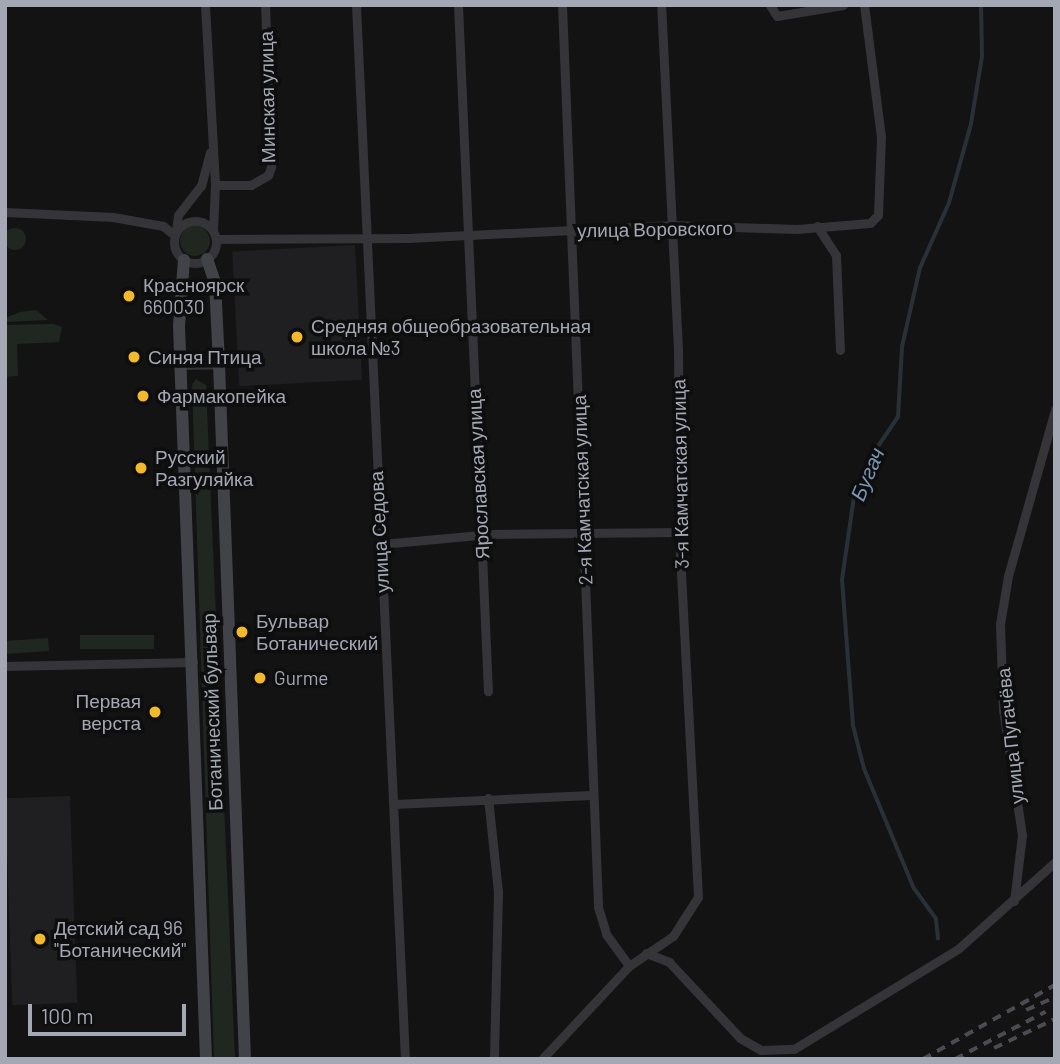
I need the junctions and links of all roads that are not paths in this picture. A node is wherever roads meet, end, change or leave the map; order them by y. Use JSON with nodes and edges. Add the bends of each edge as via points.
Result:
{"nodes":[{"id":1,"x":205,"y":5,"type":"edge"},
{"id":2,"x":265,"y":5,"type":"edge"},
{"id":3,"x":356,"y":5,"type":"edge"},
{"id":4,"x":458,"y":5,"type":"edge"},
{"id":5,"x":562,"y":5,"type":"edge"},
{"id":6,"x":661,"y":5,"type":"edge"},
{"id":7,"x":842,"y":5,"type":"edge"},
{"id":8,"x":864,"y":5,"type":"edge"},
{"id":9,"x":771,"y":7,"type":"edge"},
{"id":10,"x":212,"y":142,"type":"junction"},
{"id":11,"x":215,"y":185,"type":"junction"},
{"id":12,"x":5,"y":212,"type":"edge"},
{"id":13,"x":670,"y":225,"type":"junction"},
{"id":14,"x":817,"y":226,"type":"junction"},
{"id":15,"x":569,"y":230,"type":"junction"},
{"id":16,"x":175,"y":233,"type":"junction"},
{"id":17,"x":214,"y":235,"type":"junction"},
{"id":18,"x":467,"y":235,"type":"junction"},
{"id":19,"x":367,"y":238,"type":"junction"},
{"id":20,"x":184,"y":260,"type":"junction"},
{"id":21,"x":207,"y":260,"type":"junction"},
{"id":22,"x":841,"y":350,"type":"dead end"},
{"id":23,"x":219,"y":364,"type":"junction"},
{"id":24,"x":180,"y":365,"type":"junction"},
{"id":25,"x":1055,"y":410,"type":"edge"},
{"id":26,"x":585,"y":531,"type":"junction"},
{"id":27,"x":679,"y":532,"type":"junction"},
{"id":28,"x":480,"y":538,"type":"junction"},
{"id":29,"x":382,"y":544,"type":"junction"},
{"id":30,"x":193,"y":662,"type":"junction"},
{"id":31,"x":5,"y":666,"type":"edge"},
{"id":32,"x":488,"y":691,"type":"dead end"},
{"id":33,"x":591,"y":795,"type":"junction"},
{"id":34,"x":488,"y":798,"type":"junction"},
{"id":35,"x":394,"y":804,"type":"junction"},
{"id":36,"x":1055,"y":862,"type":"edge"},
{"id":37,"x":1014,"y":901,"type":"junction"},
{"id":38,"x":646,"y":953,"type":"junction"},
{"id":39,"x":629,"y":966,"type":"junction"},
{"id":40,"x":206,"y":1059,"type":"edge"},
{"id":41,"x":245,"y":1059,"type":"edge"},
{"id":42,"x":405,"y":1059,"type":"edge"},
{"id":43,"x":494,"y":1059,"type":"edge"},
{"id":44,"x":542,"y":1059,"type":"edge"}],
"edges":[{"from":1,"to":10,"type":"street"},
{"from":2,"to":11,"type":"street","name":"Минская улица","via":[[271,167],[268,175],[251,185]]},
{"from":3,"to":19,"type":"street","name":"улица Седова"},
{"from":4,"to":18,"type":"street","name":"Ярославская улица"},
{"from":5,"to":15,"type":"street","name":"2-я Камчатская улица"},
{"from":6,"to":13,"type":"street","name":"3-я Камчатская улица"},
{"from":7,"to":9,"type":"street","via":[[777,16]]},
{"from":8,"to":14,"type":"street","name":"улица Воровского","via":[[881,137],[878,215],[870,223]]},
{"from":10,"to":11,"type":"street"},
{"from":10,"to":16,"type":"street","via":[[201,186],[178,215]]},
{"from":11,"to":17,"type":"street"},
{"from":12,"to":16,"type":"street","via":[[113,217],[163,226]]},
{"from":13,"to":14,"type":"street","name":"улица Воровского"},
{"from":13,"to":15,"type":"street","name":"улица Воровского"},
{"from":13,"to":27,"type":"street","name":"3-я Камчатская улица","via":[[678,350]]},
{"from":14,"to":22,"type":"street","via":[[836,256]]},
{"from":15,"to":18,"type":"street","name":"улица Воровского"},
{"from":15,"to":26,"type":"street","name":"2-я Камчатская улица"},
{"from":16,"to":17,"type":"street","via":[[194,220]]},
{"from":16,"to":20,"type":"street","via":[[175,250]]},
{"from":17,"to":19,"type":"street","name":"улица Воровского"},
{"from":17,"to":21,"type":"street"},
{"from":18,"to":19,"type":"street","name":"улица Воровского"},
{"from":18,"to":28,"type":"street","name":"Ярославская улица"},
{"from":19,"to":29,"type":"street","name":"улица Седова"},
{"from":20,"to":21,"type":"street"},
{"from":20,"to":24,"type":"street","name":"Ботанический бульвар","via":[[178,283]]},
{"from":21,"to":23,"type":"street","name":"Ботанический бульвар","via":[[215,282]]},
{"from":23,"to":24,"type":"street"},
{"from":23,"to":41,"type":"street","name":"Ботанический бульвар"},
{"from":24,"to":30,"type":"street","name":"Ботанический бульвар"},
{"from":25,"to":37,"type":"street","name":"улица Пугачёва","via":[[1008,576],[1000,624],[1003,710],[1021,835]]},
{"from":26,"to":27,"type":"street"},
{"from":26,"to":28,"type":"street"},
{"from":26,"to":33,"type":"street","name":"2-я Камчатская улица"},
{"from":27,"to":38,"type":"street","name":"3-я Камчатская улица","via":[[698,897],[673,936]]},
{"from":28,"to":29,"type":"street"},
{"from":28,"to":32,"type":"street","name":"Ярославская улица"},
{"from":29,"to":35,"type":"street","name":"улица Седова"},
{"from":30,"to":31,"type":"street"},
{"from":30,"to":40,"type":"street","name":"Ботанический бульвар"},
{"from":33,"to":34,"type":"street"},
{"from":33,"to":39,"type":"street","name":"2-я Камчатская улица","via":[[602,925]]},
{"from":34,"to":35,"type":"street"},
{"from":34,"to":43,"type":"street","via":[[498,892]]},
{"from":35,"to":42,"type":"street","name":"улица Седова"},
{"from":36,"to":37,"type":"street"},
{"from":37,"to":38,"type":"street","via":[[938,963],[794,1049],[761,1051],[740,1038],[669,962]]},
{"from":38,"to":39,"type":"street"},
{"from":39,"to":44,"type":"street"}]}
